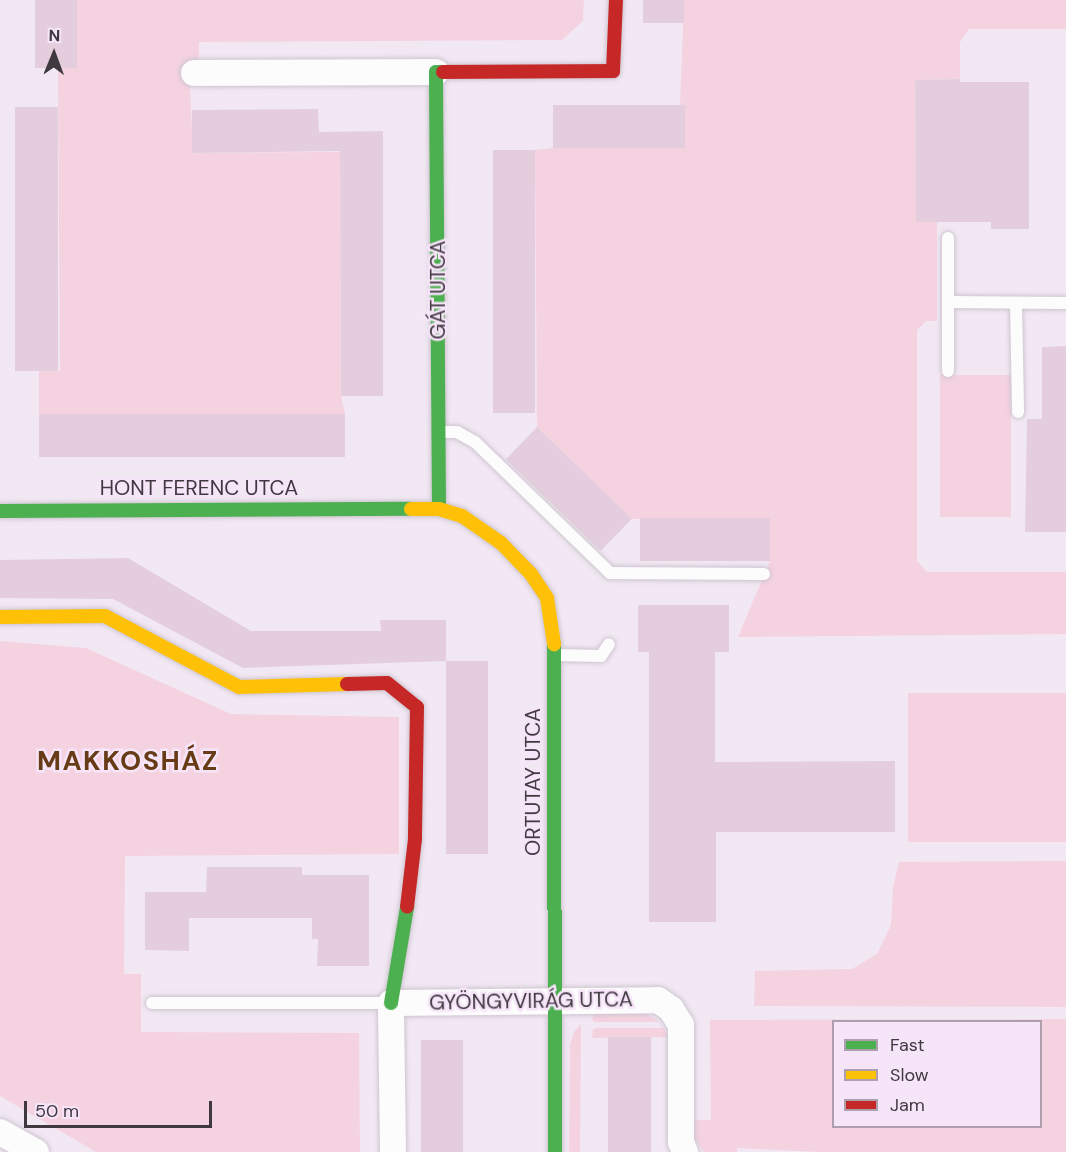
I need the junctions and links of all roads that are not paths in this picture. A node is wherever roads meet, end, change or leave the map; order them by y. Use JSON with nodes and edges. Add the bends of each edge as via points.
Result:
{"nodes":[{"id":1,"x":616,"y":0,"type":"edge"},
{"id":2,"x":436,"y":72,"type":"junction"},
{"id":3,"x":194,"y":73,"type":"dead end"},
{"id":4,"x":948,"y":238,"type":"dead end"},
{"id":5,"x":948,"y":302,"type":"junction"},
{"id":6,"x":1016,"y":303,"type":"junction"},
{"id":7,"x":1066,"y":303,"type":"edge"},
{"id":8,"x":948,"y":371,"type":"dead end"},
{"id":9,"x":1018,"y":412,"type":"dead end"},
{"id":10,"x":439,"y":432,"type":"junction"},
{"id":11,"x":398,"y":508,"type":"joint"},
{"id":12,"x":439,"y":509,"type":"junction"},
{"id":13,"x":0,"y":511,"type":"edge"},
{"id":14,"x":764,"y":574,"type":"dead end"},
{"id":15,"x":0,"y":617,"type":"edge"},
{"id":16,"x":609,"y":644,"type":"dead end"},
{"id":17,"x":554,"y":655,"type":"junction"},
{"id":18,"x":555,"y":1001,"type":"junction"},
{"id":19,"x":152,"y":1003,"type":"dead end"},
{"id":20,"x":390,"y":1003,"type":"junction"},
{"id":21,"x":0,"y":1132,"type":"edge"},
{"id":22,"x":36,"y":1152,"type":"edge"},
{"id":23,"x":393,"y":1152,"type":"edge"},
{"id":24,"x":555,"y":1152,"type":"edge"},
{"id":25,"x":686,"y":1152,"type":"edge"}],
"edges":[{"from":1,"to":2,"type":"street","via":[[613,70]]},
{"from":2,"to":3,"type":"street"},
{"from":2,"to":10,"type":"street","name":"GÁT UTCA"},
{"from":4,"to":5,"type":"lane"},
{"from":5,"to":6,"type":"lane"},
{"from":5,"to":8,"type":"lane"},
{"from":6,"to":7,"type":"lane"},
{"from":6,"to":9,"type":"lane"},
{"from":10,"to":12,"type":"street","name":"GÁT UTCA"},
{"from":10,"to":14,"type":"lane","via":[[457,432],[475,442],[610,573]]},
{"from":11,"to":12,"type":"street","name":"ORTUTAY UTCA"},
{"from":11,"to":13,"type":"street","name":"HONT FERENC UTCA"},
{"from":12,"to":17,"type":"street","name":"ORTUTAY UTCA","via":[[462,516],[491,536],[531,574],[547,598]]},
{"from":15,"to":20,"type":"street","via":[[105,616],[239,687],[387,683],[417,707],[415,839],[405,928]]},
{"from":16,"to":17,"type":"lane","via":[[601,657]]},
{"from":17,"to":18,"type":"street","name":"ORTUTAY UTCA"},
{"from":18,"to":20,"type":"street","name":"GYÖNGYVIRÁG UTCA"},
{"from":18,"to":24,"type":"street","name":"ORTUTAY UTCA"},
{"from":18,"to":25,"type":"street","name":"GYÖNGYVIRÁG UTCA","via":[[658,1000],[671,1009],[681,1025],[681,1142]]},
{"from":19,"to":20,"type":"lane"},
{"from":20,"to":23,"type":"street"},
{"from":21,"to":22,"type":"street"}]}
